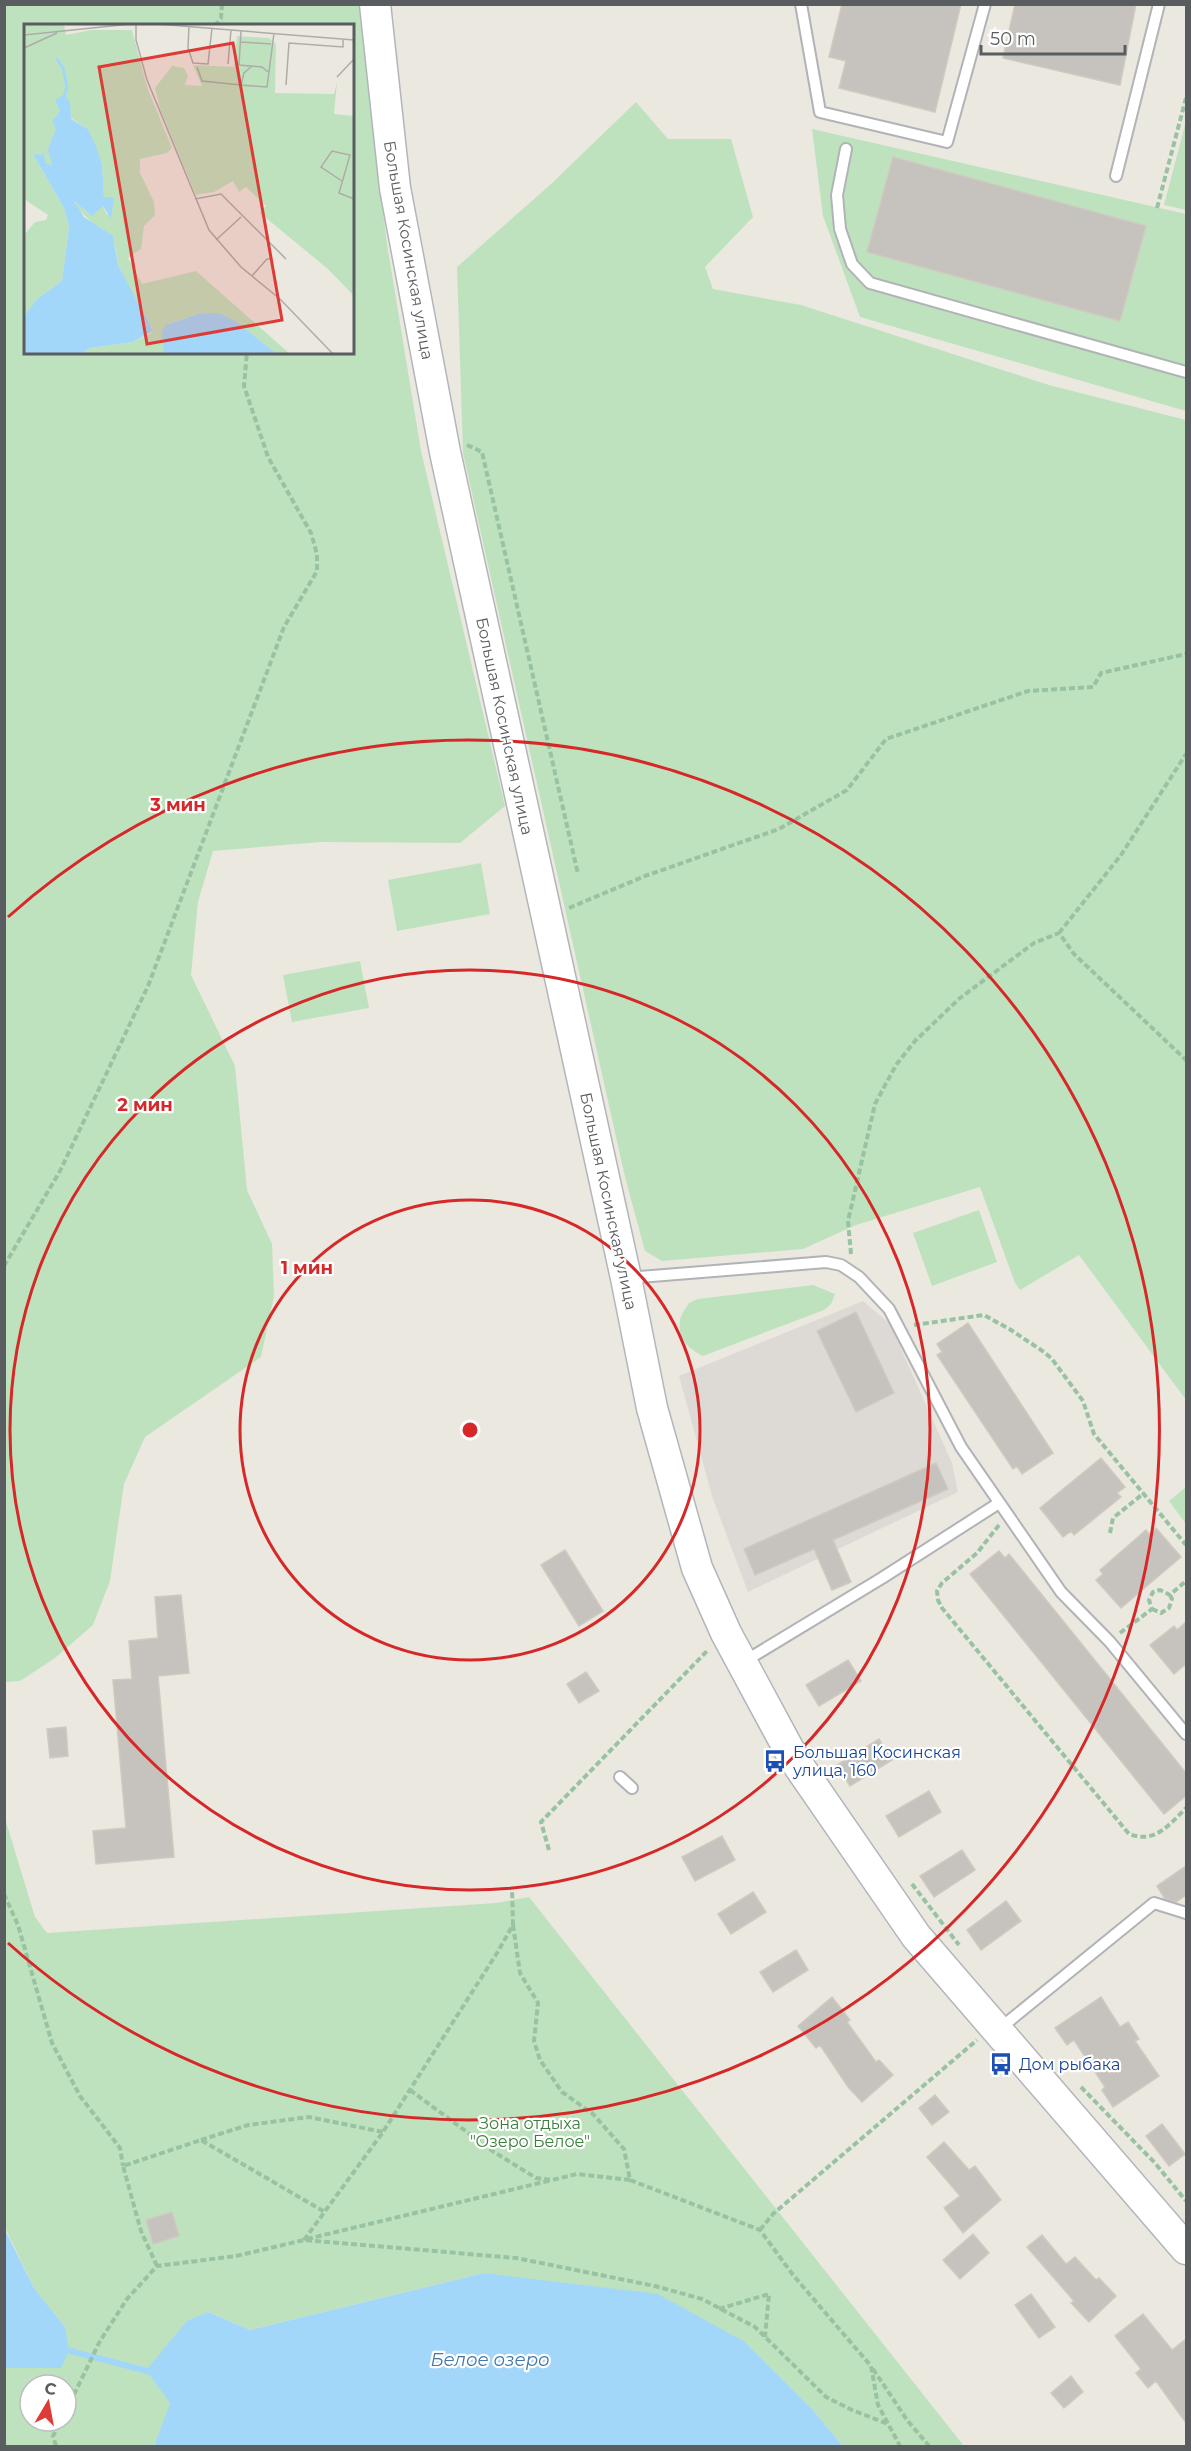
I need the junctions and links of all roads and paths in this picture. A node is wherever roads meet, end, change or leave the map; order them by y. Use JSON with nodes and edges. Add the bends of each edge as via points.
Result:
{"nodes":[{"id":1,"x":222,"y":4,"type":"edge"},
{"id":2,"x":375,"y":4,"type":"edge"},
{"id":3,"x":801,"y":4,"type":"edge"},
{"id":4,"x":985,"y":4,"type":"edge"},
{"id":5,"x":1159,"y":4,"type":"edge"},
{"id":6,"x":216,"y":24,"type":"edge"},
{"id":7,"x":1186,"y":98,"type":"edge"},
{"id":8,"x":846,"y":149,"type":"dead end"},
{"id":9,"x":1116,"y":176,"type":"dead end"},
{"id":10,"x":1157,"y":208,"type":"dead end"},
{"id":11,"x":247,"y":354,"type":"edge"},
{"id":12,"x":1186,"y":372,"type":"edge"},
{"id":13,"x":458,"y":440,"type":"dead end"},
{"id":14,"x":1186,"y":654,"type":"edge"},
{"id":15,"x":1186,"y":754,"type":"edge"},
{"id":16,"x":578,"y":874,"type":"dead end"},
{"id":17,"x":547,"y":918,"type":"junction"},
{"id":18,"x":1059,"y":933,"type":"junction"},
{"id":19,"x":1186,"y":1060,"type":"edge"},
{"id":20,"x":4,"y":1266,"type":"edge"},
{"id":21,"x":852,"y":1272,"type":"junction"},
{"id":22,"x":626,"y":1278,"type":"junction"},
{"id":23,"x":898,"y":1327,"type":"junction"},
{"id":24,"x":1144,"y":1493,"type":"junction"},
{"id":25,"x":999,"y":1503,"type":"junction"},
{"id":26,"x":1007,"y":1515,"type":"junction"},
{"id":27,"x":1110,"y":1533,"type":"dead end"},
{"id":28,"x":1186,"y":1545,"type":"edge"},
{"id":29,"x":1186,"y":1581,"type":"edge"},
{"id":30,"x":1170,"y":1594,"type":"junction"},
{"id":31,"x":1152,"y":1609,"type":"junction"},
{"id":32,"x":1110,"y":1642,"type":"junction"},
{"id":33,"x":715,"y":1643,"type":"dead end"},
{"id":34,"x":743,"y":1663,"type":"junction"},
{"id":35,"x":1186,"y":1734,"type":"edge"},
{"id":36,"x":620,"y":1777,"type":"dead end"},
{"id":37,"x":632,"y":1788,"type":"dead end"},
{"id":38,"x":1186,"y":1808,"type":"edge"},
{"id":39,"x":549,"y":1850,"type":"dead end"},
{"id":40,"x":906,"y":1876,"type":"dead end"},
{"id":41,"x":512,"y":1888,"type":"dead end"},
{"id":42,"x":4,"y":1894,"type":"edge"},
{"id":43,"x":1186,"y":1913,"type":"edge"},
{"id":44,"x":513,"y":1925,"type":"junction"},
{"id":45,"x":963,"y":1951,"type":"dead end"},
{"id":46,"x":996,"y":2029,"type":"junction"},
{"id":47,"x":1076,"y":2081,"type":"dead end"},
{"id":48,"x":410,"y":2091,"type":"junction"},
{"id":49,"x":383,"y":2132,"type":"junction"},
{"id":50,"x":201,"y":2140,"type":"junction"},
{"id":51,"x":123,"y":2166,"type":"junction"},
{"id":52,"x":552,"y":2180,"type":"junction"},
{"id":53,"x":630,"y":2180,"type":"junction"},
{"id":54,"x":1186,"y":2200,"type":"edge"},
{"id":55,"x":325,"y":2212,"type":"junction"},
{"id":56,"x":760,"y":2230,"type":"junction"},
{"id":57,"x":304,"y":2240,"type":"junction"},
{"id":58,"x":1186,"y":2248,"type":"edge"},
{"id":59,"x":157,"y":2266,"type":"junction"},
{"id":60,"x":719,"y":2309,"type":"junction"},
{"id":61,"x":765,"y":2338,"type":"junction"},
{"id":62,"x":871,"y":2366,"type":"junction"},
{"id":63,"x":78,"y":2386,"type":"edge"},
{"id":64,"x":888,"y":2424,"type":"junction"},
{"id":65,"x":900,"y":2446,"type":"edge"},
{"id":66,"x":929,"y":2446,"type":"edge"}],
"edges":[{"from":1,"to":6,"type":"path","via":[[221,18]]},
{"from":2,"to":17,"type":"street","name":"Большая Косинская улица","via":[[397,200],[445,452]]},
{"from":3,"to":4,"type":"lane","via":[[820,112],[947,142]]},
{"from":5,"to":9,"type":"lane"},
{"from":7,"to":10,"type":"path"},
{"from":8,"to":12,"type":"lane","via":[[837,195],[840,229],[852,264],[870,283]]},
{"from":11,"to":20,"type":"path","via":[[244,386],[268,457],[312,532],[317,571],[284,627],[148,986],[60,1172]]},
{"from":13,"to":16,"type":"path","via":[[482,452]]},
{"from":14,"to":17,"type":"path","via":[[1101,673],[1093,687],[1028,691],[886,739],[847,790],[779,829],[645,876]]},
{"from":15,"to":18,"type":"path","via":[[1121,855]]},
{"from":17,"to":22,"type":"street","name":"Большая Косинская улица"},
{"from":18,"to":19,"type":"path","via":[[1074,954]]},
{"from":18,"to":21,"type":"path","via":[[1034,943],[960,998],[896,1065],[875,1104],[848,1221]]},
{"from":21,"to":22,"type":"lane","via":[[826,1262]]},
{"from":21,"to":23,"type":"lane","via":[[889,1309]]},
{"from":22,"to":34,"type":"street","name":"Большая Косинская улица","via":[[652,1408],[679,1508],[698,1568]]},
{"from":23,"to":24,"type":"path","via":[[984,1315],[1019,1335],[1052,1359],[1083,1401],[1094,1434]]},
{"from":23,"to":25,"type":"lane","via":[[961,1448]]},
{"from":24,"to":27,"type":"path","via":[[1113,1518]]},
{"from":24,"to":28,"type":"path"},
{"from":25,"to":26,"type":"lane"},
{"from":25,"to":34,"type":"lane"},
{"from":26,"to":32,"type":"lane","via":[[1060,1592]]},
{"from":26,"to":38,"type":"path","via":[[977,1553],[942,1583],[937,1591],[942,1608],[1129,1834],[1158,1834]]},
{"from":29,"to":30,"type":"path"},
{"from":30,"to":31,"type":"path","via":[[1169,1608],[1161,1613]]},
{"from":30,"to":31,"type":"path","via":[[1153,1592],[1149,1600]]},
{"from":31,"to":32,"type":"path"},
{"from":32,"to":35,"type":"lane"},
{"from":33,"to":39,"type":"path","via":[[542,1822]]},
{"from":34,"to":46,"type":"street","name":"Большая Косинская улица","via":[[794,1759],[916,1936]]},
{"from":36,"to":37,"type":"lane"},
{"from":40,"to":45,"type":"path"},
{"from":41,"to":44,"type":"path"},
{"from":42,"to":51,"type":"path","via":[[18,1925],[52,2043],[80,2096],[120,2148]]},
{"from":43,"to":46,"type":"lane","via":[[1154,1903]]},
{"from":44,"to":48,"type":"path"},
{"from":44,"to":53,"type":"path","via":[[520,1973],[538,2002],[534,2041],[540,2061],[562,2092],[593,2114],[624,2149]]},
{"from":46,"to":56,"type":"path","via":[[946,2065],[773,2214]]},
{"from":46,"to":58,"type":"street","name":"Большая Косинская улица"},
{"from":47,"to":54,"type":"path"},
{"from":48,"to":49,"type":"path"},
{"from":48,"to":52,"type":"path","via":[[536,2178]]},
{"from":49,"to":50,"type":"path","via":[[309,2117],[248,2125]]},
{"from":49,"to":55,"type":"path"},
{"from":50,"to":51,"type":"path"},
{"from":50,"to":55,"type":"path"},
{"from":51,"to":59,"type":"path","via":[[141,2231]]},
{"from":52,"to":53,"type":"path","via":[[577,2174]]},
{"from":52,"to":57,"type":"path"},
{"from":53,"to":56,"type":"path"},
{"from":55,"to":57,"type":"path"},
{"from":56,"to":62,"type":"path"},
{"from":57,"to":59,"type":"path","via":[[236,2256]]},
{"from":57,"to":60,"type":"path","via":[[516,2258],[655,2286]]},
{"from":59,"to":63,"type":"path","via":[[127,2299]]},
{"from":60,"to":61,"type":"path","via":[[754,2327]]},
{"from":60,"to":61,"type":"path","via":[[769,2294]]},
{"from":61,"to":64,"type":"path","via":[[826,2397]]},
{"from":62,"to":64,"type":"path","via":[[878,2405]]},
{"from":62,"to":66,"type":"path"},
{"from":64,"to":65,"type":"path"}]}
